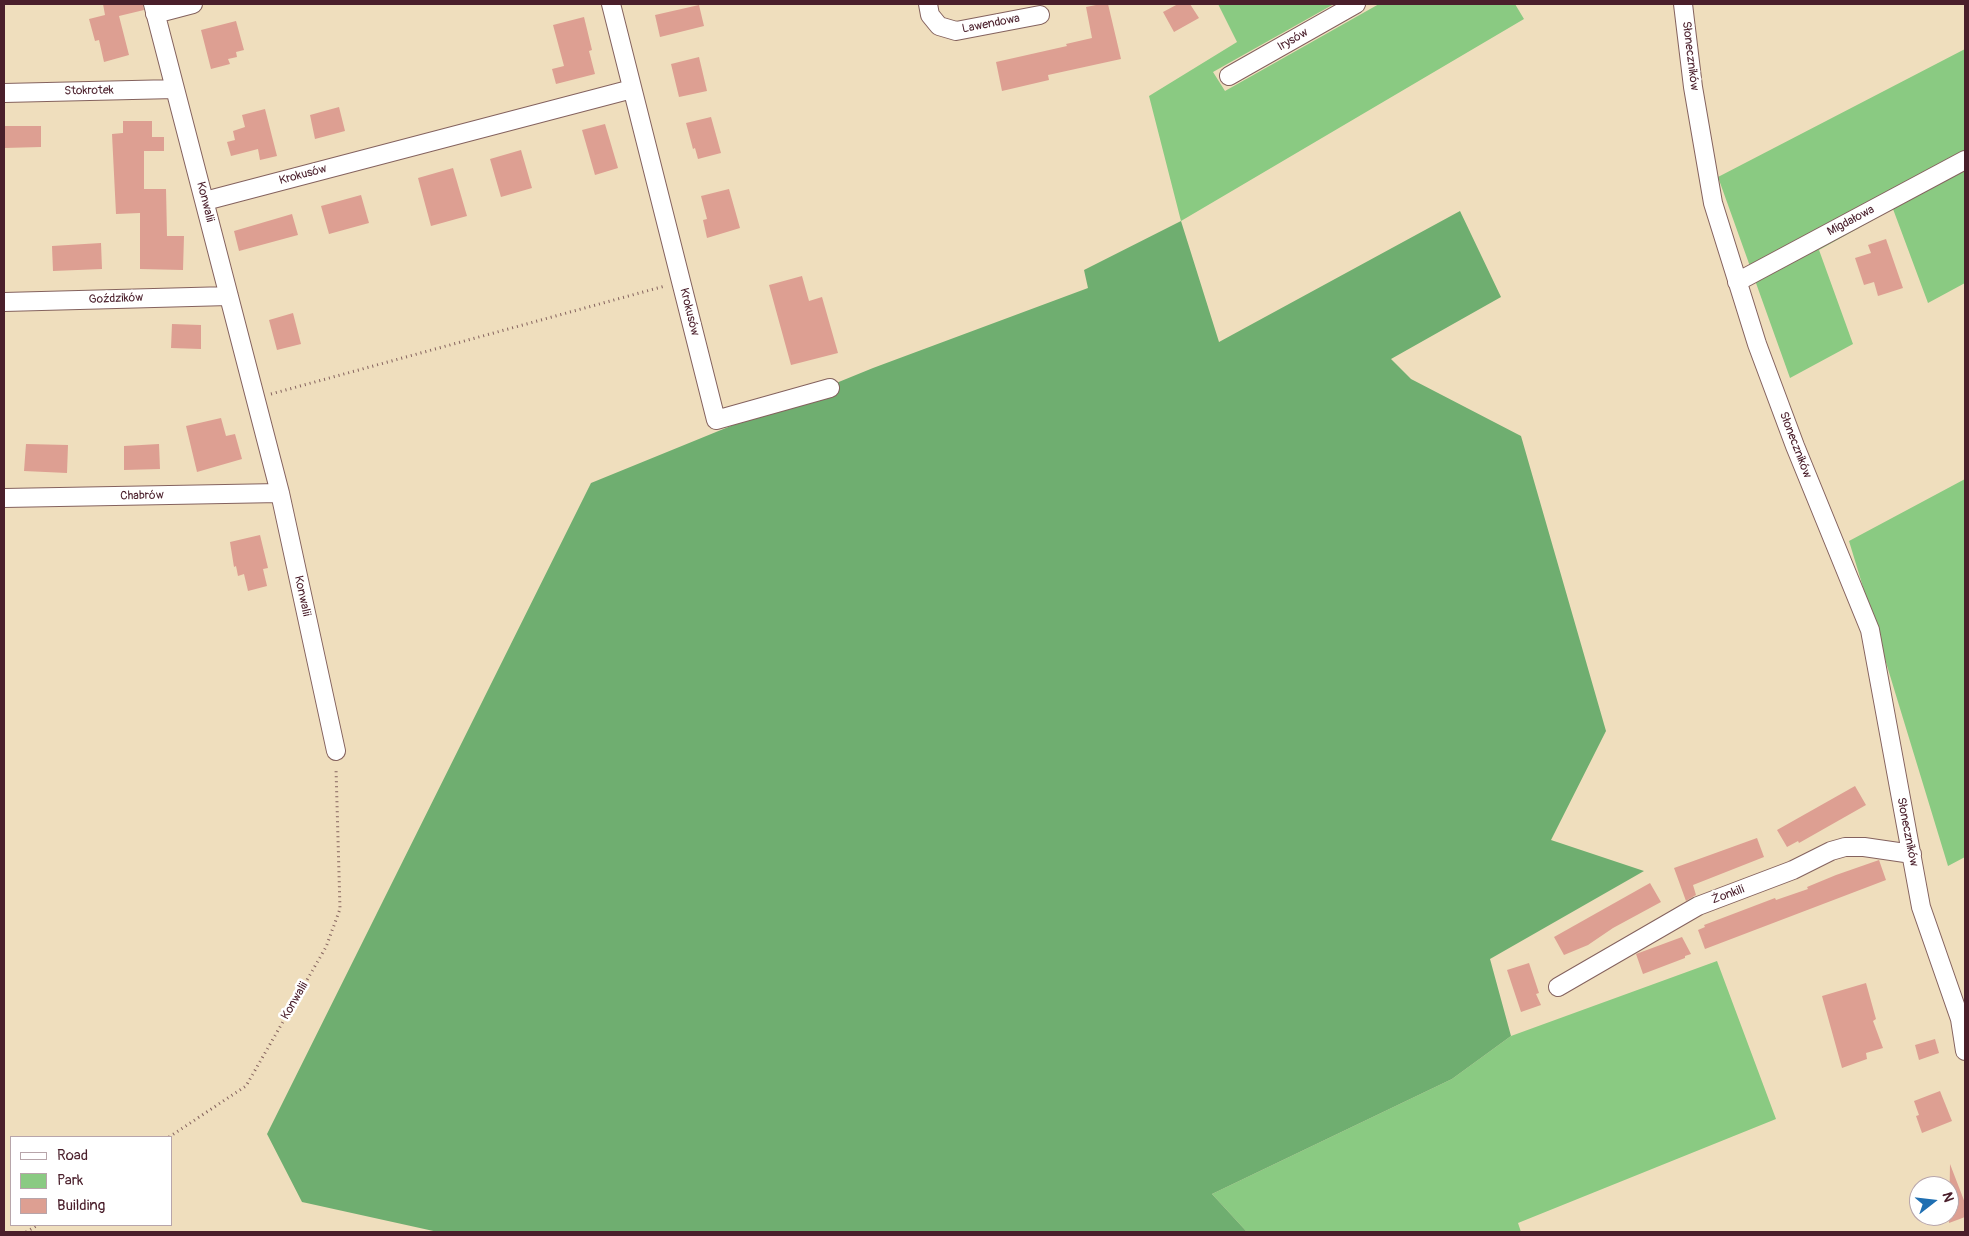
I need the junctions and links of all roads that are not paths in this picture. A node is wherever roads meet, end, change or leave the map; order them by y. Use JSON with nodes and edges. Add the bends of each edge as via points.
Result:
{"nodes":[{"id":1,"x":193,"y":4,"type":"edge"},
{"id":2,"x":611,"y":4,"type":"edge"},
{"id":3,"x":928,"y":4,"type":"edge"},
{"id":4,"x":1356,"y":4,"type":"edge"},
{"id":5,"x":1683,"y":4,"type":"edge"},
{"id":6,"x":154,"y":9,"type":"edge"},
{"id":7,"x":1040,"y":15,"type":"dead end"},
{"id":8,"x":1229,"y":76,"type":"dead end"},
{"id":9,"x":175,"y":89,"type":"junction"},
{"id":10,"x":632,"y":89,"type":"junction"},
{"id":11,"x":4,"y":93,"type":"edge"},
{"id":12,"x":1965,"y":160,"type":"edge"},
{"id":13,"x":205,"y":201,"type":"junction"},
{"id":14,"x":1737,"y":282,"type":"junction"},
{"id":15,"x":229,"y":296,"type":"junction"},
{"id":16,"x":4,"y":302,"type":"edge"},
{"id":17,"x":830,"y":388,"type":"dead end"},
{"id":18,"x":280,"y":494,"type":"junction"},
{"id":19,"x":4,"y":498,"type":"edge"},
{"id":20,"x":336,"y":750,"type":"road end"},
{"id":21,"x":1912,"y":854,"type":"junction"},
{"id":22,"x":1558,"y":987,"type":"dead end"},
{"id":23,"x":1965,"y":1051,"type":"edge"}],
"edges":[{"from":1,"to":6,"type":"street"},
{"from":2,"to":10,"type":"street","name":"Krokusów"},
{"from":3,"to":7,"type":"street","name":"Lawendowa","via":[[930,15],[939,26],[956,31]]},
{"from":4,"to":8,"type":"street","name":"Irysów"},
{"from":5,"to":14,"type":"street","name":"Słoneczników","via":[[1713,203]]},
{"from":6,"to":9,"type":"street","name":"Konwalii"},
{"from":9,"to":11,"type":"street","name":"Stokrotek"},
{"from":9,"to":13,"type":"street","name":"Konwalii"},
{"from":10,"to":13,"type":"street","name":"Krokusów"},
{"from":10,"to":17,"type":"street","name":"Krokusów","via":[[716,420]]},
{"from":12,"to":14,"type":"street","name":"Migdałowa"},
{"from":13,"to":15,"type":"street","name":"Konwalii"},
{"from":14,"to":21,"type":"street","name":"Słoneczników","via":[[1795,446],[1870,630]]},
{"from":15,"to":16,"type":"street","name":"Goździków"},
{"from":15,"to":18,"type":"street","name":"Konwalii"},
{"from":18,"to":19,"type":"street","name":"Chabrów"},
{"from":18,"to":20,"type":"street","name":"Konwalii"},
{"from":21,"to":22,"type":"street","name":"Żonkili","via":[[1864,846],[1831,851],[1793,870],[1698,906]]},
{"from":21,"to":23,"type":"street","name":"Słoneczników","via":[[1921,907],[1960,1019]]}]}
